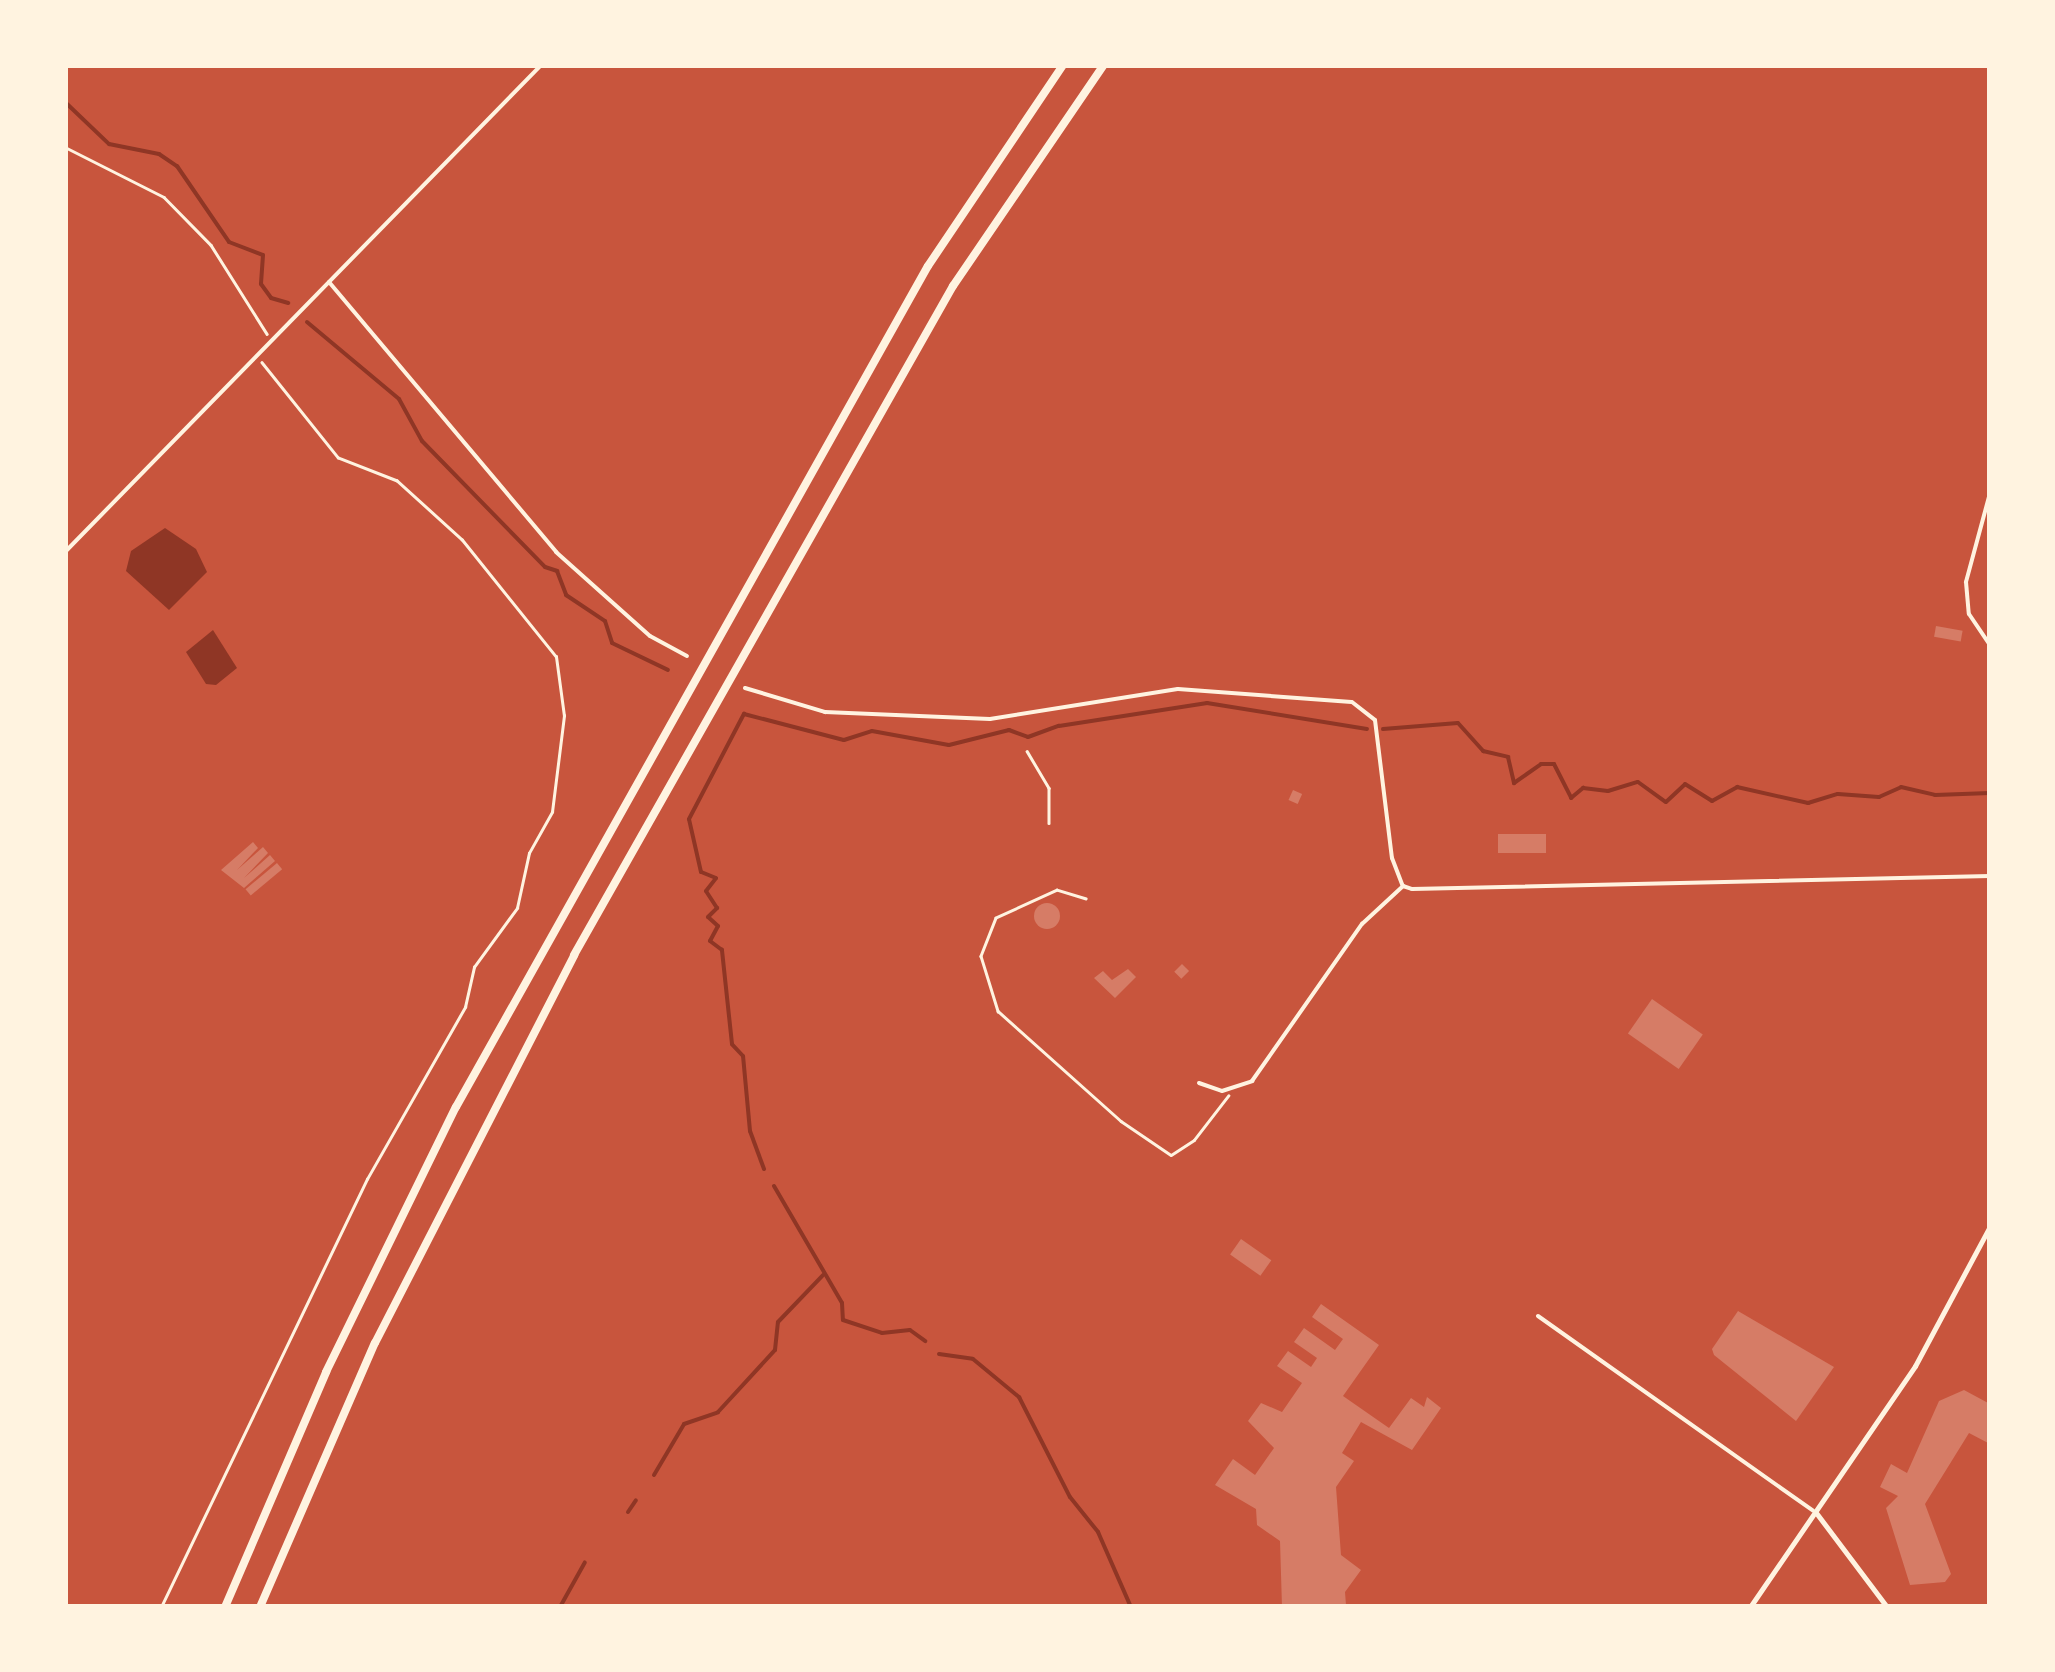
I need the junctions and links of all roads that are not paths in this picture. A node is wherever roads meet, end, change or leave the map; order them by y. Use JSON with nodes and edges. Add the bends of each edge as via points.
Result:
{"nodes":[{"id":1,"x":540,"y":65,"type":"edge"},
{"id":2,"x":1064,"y":65,"type":"edge"},
{"id":3,"x":1104,"y":65,"type":"edge"},
{"id":4,"x":329,"y":282,"type":"junction"},
{"id":5,"x":1990,"y":493,"type":"edge"},
{"id":6,"x":65,"y":552,"type":"edge"},
{"id":7,"x":1990,"y":645,"type":"edge"},
{"id":8,"x":688,"y":656,"type":"dead end"},
{"id":9,"x":745,"y":688,"type":"dead end"},
{"id":10,"x":1990,"y":876,"type":"edge"},
{"id":11,"x":1403,"y":886,"type":"junction"},
{"id":12,"x":1199,"y":1082,"type":"dead end"},
{"id":13,"x":1990,"y":1226,"type":"edge"},
{"id":14,"x":1538,"y":1316,"type":"dead end"},
{"id":15,"x":1817,"y":1514,"type":"junction"},
{"id":16,"x":225,"y":1607,"type":"edge"},
{"id":17,"x":260,"y":1607,"type":"edge"},
{"id":18,"x":1750,"y":1607,"type":"edge"},
{"id":19,"x":1886,"y":1607,"type":"edge"}],
"edges":[{"from":1,"to":4,"type":"street"},
{"from":2,"to":16,"type":"highway","via":[[928,266],[456,1107],[333,1358]]},
{"from":3,"to":17,"type":"highway","via":[[953,286],[574,956],[375,1343]]},
{"from":4,"to":6,"type":"street"},
{"from":4,"to":8,"type":"street","via":[[556,552],[650,636]]},
{"from":5,"to":7,"type":"street","via":[[1966,599]]},
{"from":9,"to":11,"type":"street","via":[[824,712],[990,719],[1178,689],[1352,702],[1374,720],[1388,842]]},
{"from":10,"to":11,"type":"street"},
{"from":11,"to":12,"type":"street","via":[[1362,924],[1266,1067],[1234,1090]]},
{"from":13,"to":15,"type":"street","via":[[1915,1366]]},
{"from":14,"to":15,"type":"street"},
{"from":15,"to":18,"type":"street"},
{"from":15,"to":19,"type":"street"}]}
